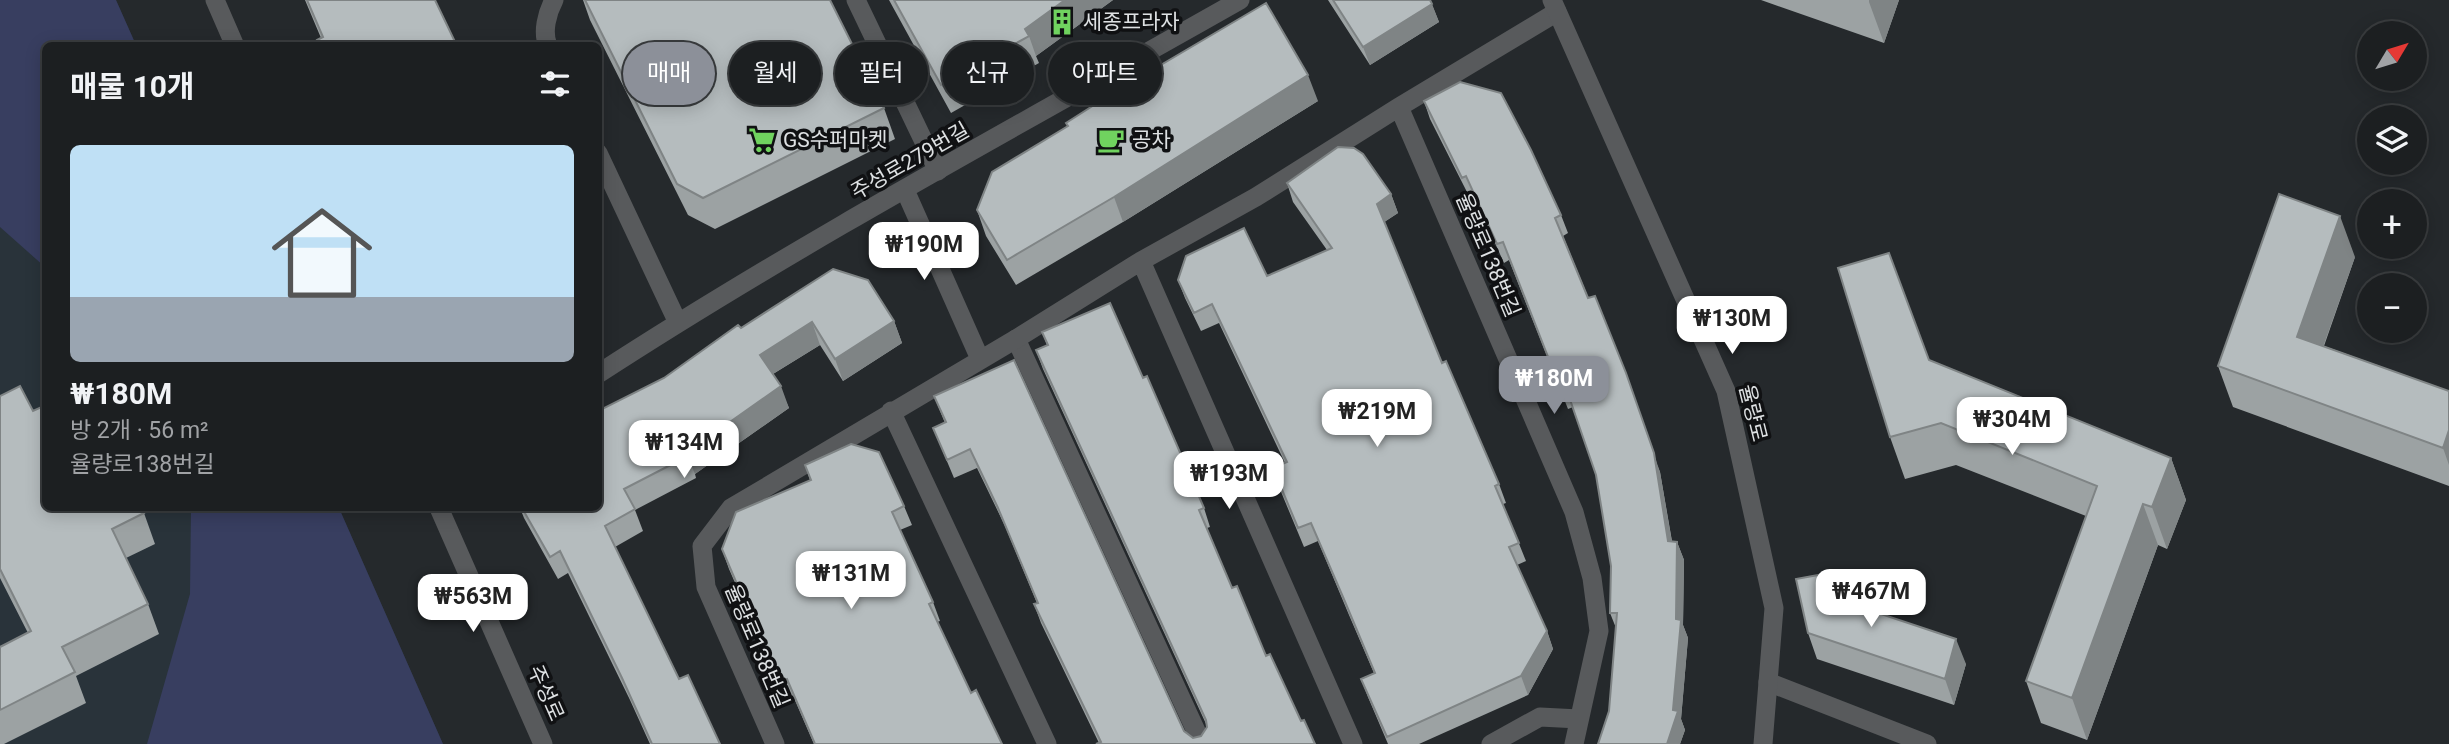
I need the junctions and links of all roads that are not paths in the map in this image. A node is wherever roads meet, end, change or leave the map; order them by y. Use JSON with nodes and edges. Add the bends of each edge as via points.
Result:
{"nodes":[{"id":1,"x":215,"y":0,"type":"edge"},
{"id":2,"x":554,"y":0,"type":"edge"},
{"id":3,"x":856,"y":0,"type":"edge"},
{"id":4,"x":1240,"y":0,"type":"edge"},
{"id":5,"x":1554,"y":6,"type":"edge"},
{"id":6,"x":233,"y":42,"type":"edge"},
{"id":7,"x":546,"y":42,"type":"edge"},
{"id":8,"x":1399,"y":107,"type":"junction"},
{"id":9,"x":602,"y":162,"type":"edge"},
{"id":10,"x":938,"y":171,"type":"junction"},
{"id":11,"x":905,"y":190,"type":"junction"},
{"id":12,"x":1141,"y":261,"type":"junction"},
{"id":13,"x":678,"y":323,"type":"junction"},
{"id":14,"x":1016,"y":339,"type":"junction"},
{"id":15,"x":980,"y":359,"type":"junction"},
{"id":16,"x":602,"y":371,"type":"edge"},
{"id":17,"x":891,"y":411,"type":"junction"},
{"id":18,"x":440,"y":511,"type":"edge"},
{"id":19,"x":1768,"y":682,"type":"junction"},
{"id":20,"x":1579,"y":719,"type":"junction"},
{"id":21,"x":543,"y":744,"type":"edge"},
{"id":22,"x":775,"y":744,"type":"edge"},
{"id":23,"x":1047,"y":744,"type":"edge"},
{"id":24,"x":1202,"y":744,"type":"edge"},
{"id":25,"x":1353,"y":744,"type":"edge"},
{"id":26,"x":1491,"y":744,"type":"edge"},
{"id":27,"x":1574,"y":744,"type":"edge"},
{"id":28,"x":1763,"y":744,"type":"edge"},
{"id":29,"x":1927,"y":744,"type":"edge"}],
"edges":[{"from":1,"to":6,"type":"street"},
{"from":2,"to":7,"type":"street","via":[[548,10]]},
{"from":3,"to":10,"type":"street"},
{"from":4,"to":10,"type":"street","name":"주성로279번길"},
{"from":5,"to":8,"type":"street","name":"율량로138번길"},
{"from":5,"to":19,"type":"street","name":"율량로","via":[[1726,391],[1773,608]]},
{"from":8,"to":12,"type":"street","name":"율량로138번길","via":[[1256,197]]},
{"from":8,"to":20,"type":"street","name":"율량로138번길","via":[[1574,512],[1592,578],[1599,631]]},
{"from":9,"to":13,"type":"street"},
{"from":10,"to":11,"type":"street","name":"주성로279번길"},
{"from":11,"to":13,"type":"street","name":"주성로279번길"},
{"from":11,"to":15,"type":"street"},
{"from":12,"to":14,"type":"street","name":"율량로138번길"},
{"from":12,"to":25,"type":"street"},
{"from":13,"to":16,"type":"street","name":"주성로279번길"},
{"from":14,"to":15,"type":"street","name":"율량로138번길"},
{"from":14,"to":24,"type":"street"},
{"from":15,"to":17,"type":"street","name":"율량로138번길"},
{"from":17,"to":22,"type":"street","name":"율량로138번길","via":[[731,508],[702,546],[706,587]]},
{"from":17,"to":23,"type":"street"},
{"from":18,"to":21,"type":"street","name":"주성로"},
{"from":19,"to":28,"type":"street","name":"율량로"},
{"from":19,"to":29,"type":"street"},
{"from":20,"to":26,"type":"street","via":[[1540,717]]},
{"from":20,"to":27,"type":"street","name":"율량로138번길"}]}
